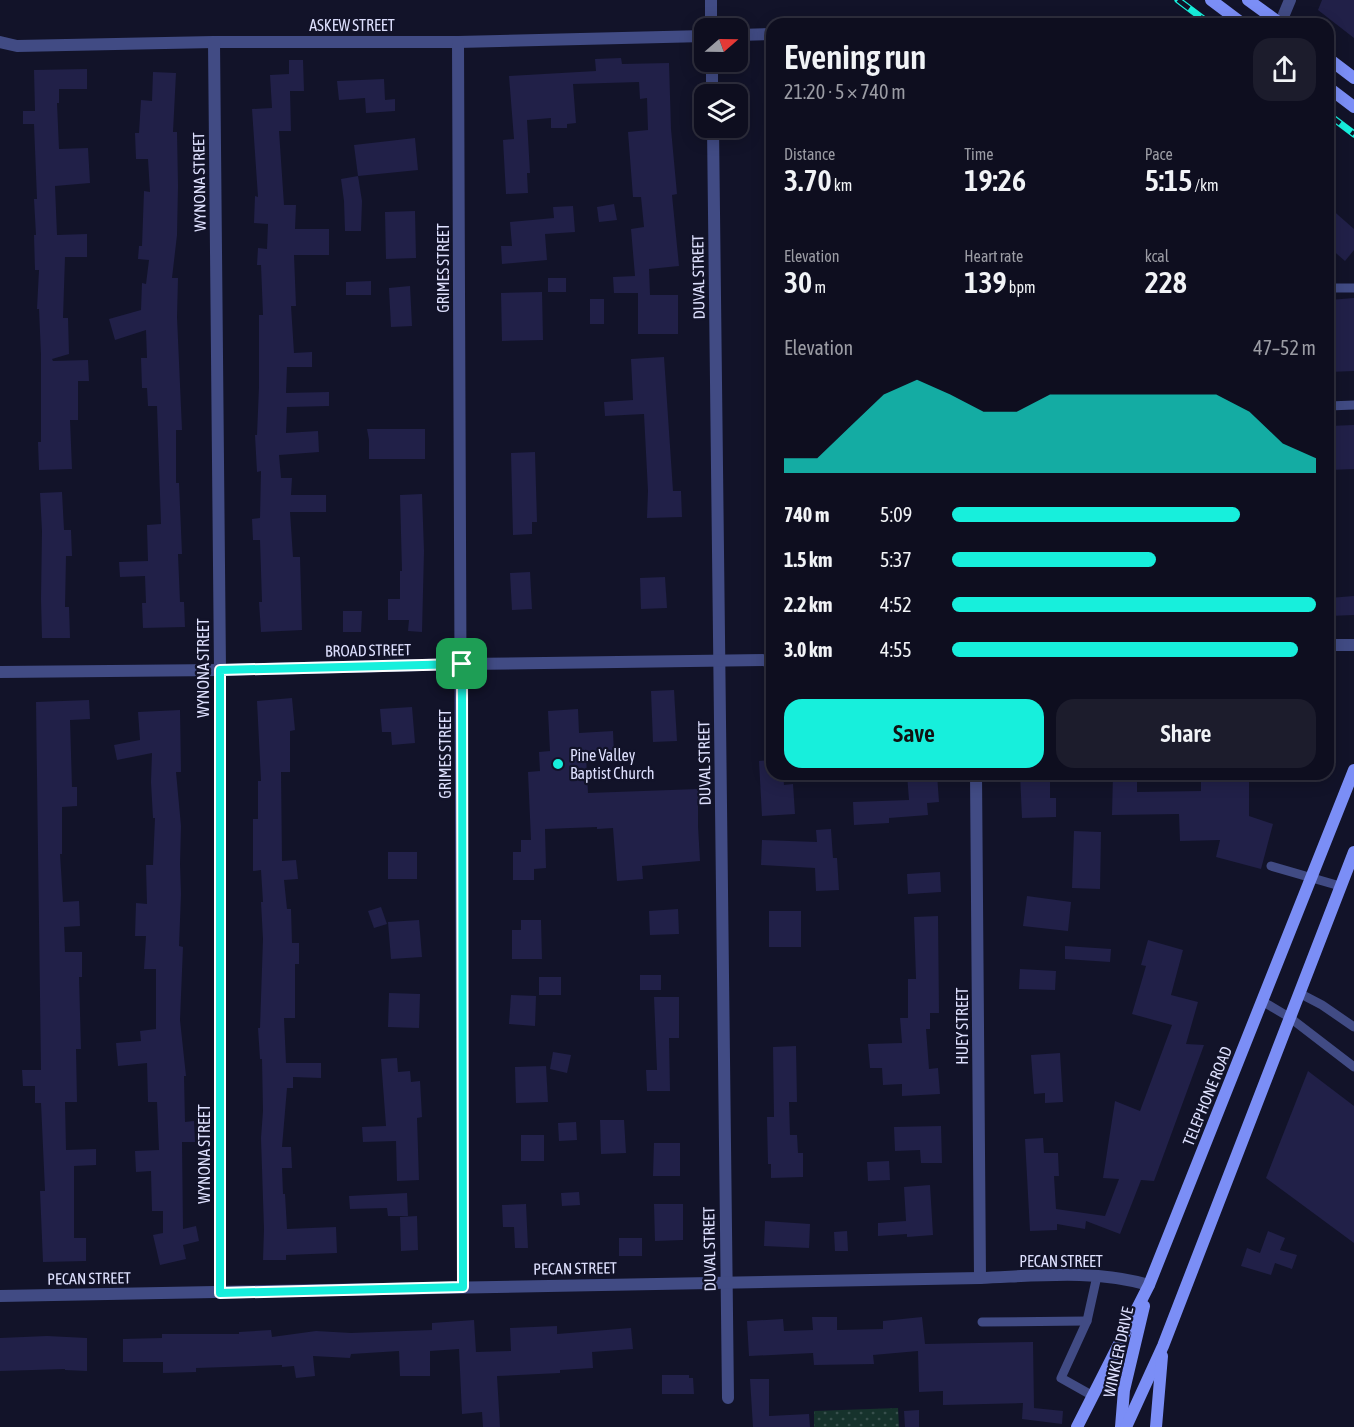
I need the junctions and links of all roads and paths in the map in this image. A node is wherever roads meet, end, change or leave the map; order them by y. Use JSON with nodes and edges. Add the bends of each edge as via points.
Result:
{"nodes":[{"id":1,"x":711,"y":0,"type":"edge"},
{"id":2,"x":1211,"y":0,"type":"edge"},
{"id":3,"x":1248,"y":0,"type":"edge"},
{"id":4,"x":1290,"y":0,"type":"edge"},
{"id":5,"x":711,"y":18,"type":"edge"},
{"id":6,"x":1235,"y":18,"type":"edge"},
{"id":7,"x":1273,"y":18,"type":"edge"},
{"id":8,"x":1283,"y":18,"type":"edge"},
{"id":9,"x":766,"y":34,"type":"edge"},
{"id":10,"x":748,"y":35,"type":"edge"},
{"id":11,"x":694,"y":36,"type":"edge"},
{"id":12,"x":0,"y":42,"type":"edge"},
{"id":13,"x":214,"y":42,"type":"junction"},
{"id":14,"x":458,"y":42,"type":"junction"},
{"id":15,"x":1334,"y":63,"type":"edge"},
{"id":16,"x":1354,"y":78,"type":"edge"},
{"id":17,"x":1334,"y":92,"type":"edge"},
{"id":18,"x":1354,"y":107,"type":"edge"},
{"id":19,"x":713,"y":138,"type":"edge"},
{"id":20,"x":1334,"y":288,"type":"edge"},
{"id":21,"x":1354,"y":288,"type":"edge"},
{"id":22,"x":1354,"y":405,"type":"edge"},
{"id":23,"x":1334,"y":406,"type":"edge"},
{"id":24,"x":1334,"y":645,"type":"edge"},
{"id":25,"x":1354,"y":645,"type":"edge"},
{"id":26,"x":766,"y":660,"type":"edge"},
{"id":27,"x":720,"y":661,"type":"junction"},
{"id":28,"x":462,"y":664,"type":"junction"},
{"id":29,"x":220,"y":670,"type":"junction"},
{"id":30,"x":0,"y":672,"type":"edge"},
{"id":31,"x":1354,"y":770,"type":"edge"},
{"id":32,"x":976,"y":780,"type":"edge"},
{"id":33,"x":1353,"y":856,"type":"edge"},
{"id":34,"x":1271,"y":866,"type":"dead end"},
{"id":35,"x":1311,"y":877,"type":"junction"},
{"id":36,"x":1340,"y":886,"type":"junction"},
{"id":37,"x":1299,"y":993,"type":"junction"},
{"id":38,"x":1262,"y":1001,"type":"junction"},
{"id":39,"x":1289,"y":1017,"type":"junction"},
{"id":40,"x":1354,"y":1027,"type":"edge"},
{"id":41,"x":1354,"y":1067,"type":"edge"},
{"id":42,"x":1097,"y":1276,"type":"junction"},
{"id":43,"x":980,"y":1278,"type":"junction"},
{"id":44,"x":726,"y":1282,"type":"junction"},
{"id":45,"x":1149,"y":1285,"type":"junction"},
{"id":46,"x":463,"y":1287,"type":"junction"},
{"id":47,"x":220,"y":1293,"type":"junction"},
{"id":48,"x":0,"y":1296,"type":"edge"},
{"id":49,"x":1087,"y":1321,"type":"junction"},
{"id":50,"x":982,"y":1322,"type":"dead end"},
{"id":51,"x":1163,"y":1346,"type":"junction"},
{"id":52,"x":1093,"y":1396,"type":"junction"},
{"id":53,"x":728,"y":1398,"type":"dead end"},
{"id":54,"x":1077,"y":1427,"type":"edge"},
{"id":55,"x":1121,"y":1427,"type":"edge"},
{"id":56,"x":1126,"y":1427,"type":"edge"},
{"id":57,"x":1156,"y":1427,"type":"edge"}],
"edges":[{"from":1,"to":5,"type":"street"},
{"from":2,"to":6,"type":"main road"},
{"from":3,"to":7,"type":"main road"},
{"from":4,"to":8,"type":"street"},
{"from":9,"to":10,"type":"street"},
{"from":11,"to":14,"type":"street","name":"ASKEW STREET"},
{"from":12,"to":13,"type":"street","name":"ASKEW STREET","via":[[17,46]]},
{"from":13,"to":14,"type":"street","name":"ASKEW STREET"},
{"from":13,"to":29,"type":"street","name":"WYNONA STREET"},
{"from":14,"to":28,"type":"street","name":"GRIMES STREET"},
{"from":15,"to":16,"type":"main road"},
{"from":17,"to":18,"type":"main road"},
{"from":19,"to":27,"type":"street","name":"DUVAL STREET"},
{"from":20,"to":21,"type":"lane"},
{"from":22,"to":23,"type":"lane"},
{"from":24,"to":25,"type":"street"},
{"from":26,"to":27,"type":"street","name":"BROAD STREET"},
{"from":27,"to":28,"type":"street","name":"BROAD STREET"},
{"from":27,"to":44,"type":"street","name":"DUVAL STREET"},
{"from":28,"to":29,"type":"street","name":"BROAD STREET"},
{"from":28,"to":46,"type":"street","name":"GRIMES STREET"},
{"from":29,"to":30,"type":"street","name":"BROAD STREET"},
{"from":29,"to":47,"type":"street","name":"WYNONA STREET"},
{"from":31,"to":35,"type":"main road","name":"TELEPHONE ROAD"},
{"from":32,"to":43,"type":"street","name":"HUEY STREET"},
{"from":33,"to":36,"type":"main road"},
{"from":34,"to":35,"type":"lane"},
{"from":35,"to":36,"type":"lane"},
{"from":35,"to":38,"type":"main road","name":"TELEPHONE ROAD"},
{"from":36,"to":37,"type":"main road"},
{"from":37,"to":39,"type":"main road"},
{"from":37,"to":40,"type":"lane"},
{"from":38,"to":39,"type":"lane"},
{"from":38,"to":45,"type":"main road","name":"TELEPHONE ROAD"},
{"from":39,"to":41,"type":"lane"},
{"from":39,"to":51,"type":"main road"},
{"from":42,"to":43,"type":"street","name":"PECAN STREET"},
{"from":42,"to":45,"type":"street","name":"PECAN STREET"},
{"from":42,"to":49,"type":"lane"},
{"from":43,"to":44,"type":"street","name":"PECAN STREET"},
{"from":44,"to":46,"type":"street","name":"PECAN STREET"},
{"from":44,"to":53,"type":"street","name":"DUVAL STREET"},
{"from":45,"to":52,"type":"main road","name":"TELEPHONE ROAD"},
{"from":45,"to":55,"type":"main road","name":"WINKLER DRIVE","via":[[1124,1390]]},
{"from":46,"to":47,"type":"street","name":"PECAN STREET"},
{"from":47,"to":48,"type":"street","name":"PECAN STREET"},
{"from":49,"to":50,"type":"lane"},
{"from":49,"to":52,"type":"lane","via":[[1061,1378]]},
{"from":51,"to":56,"type":"main road"},
{"from":51,"to":57,"type":"main road"},
{"from":52,"to":54,"type":"main road","name":"TELEPHONE ROAD"}]}
